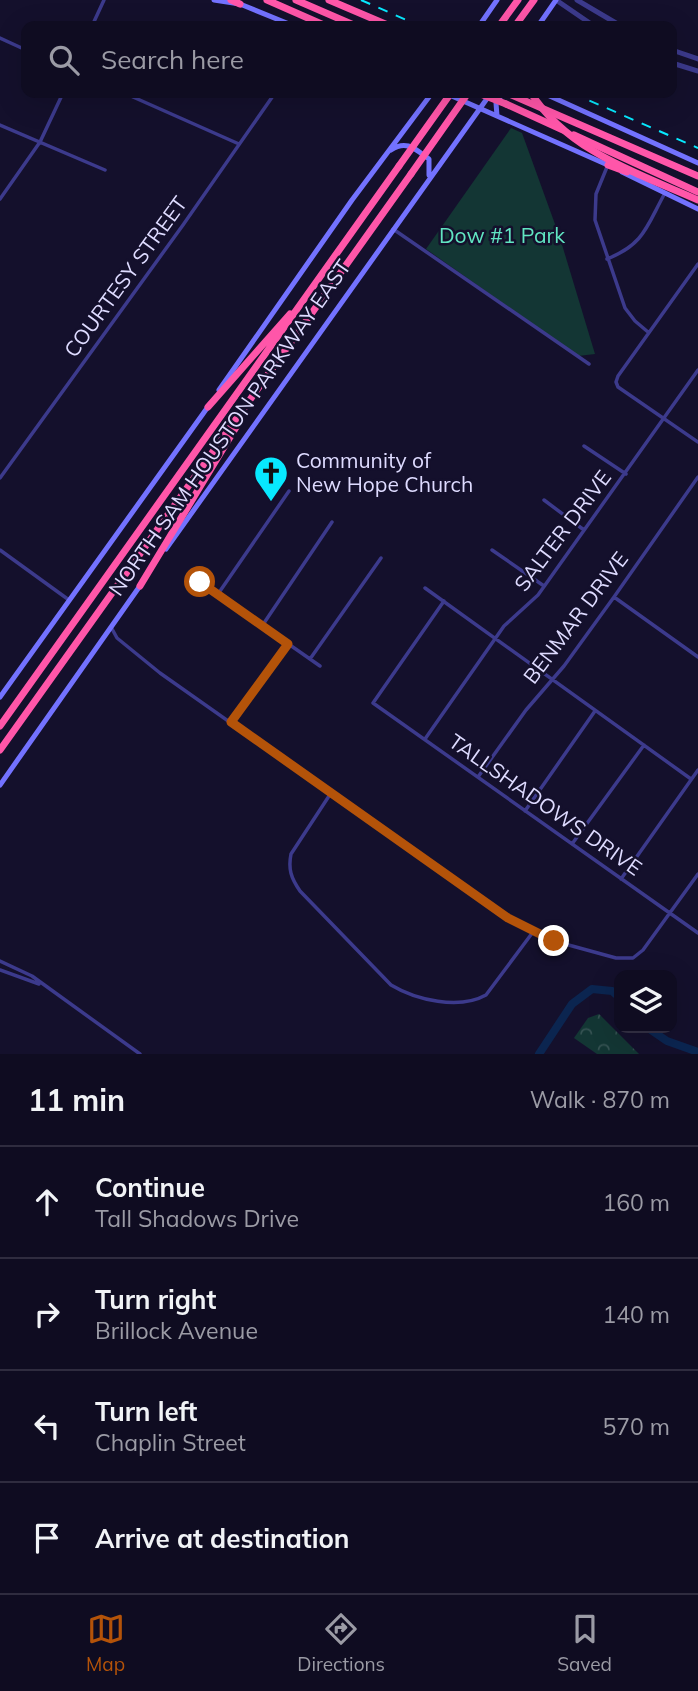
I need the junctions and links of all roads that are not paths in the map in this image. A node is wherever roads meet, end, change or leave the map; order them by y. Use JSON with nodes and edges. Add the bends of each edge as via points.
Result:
{"nodes":[{"id":1,"x":104,"y":0,"type":"edge"},
{"id":2,"x":214,"y":0,"type":"edge"},
{"id":3,"x":231,"y":0,"type":"edge"},
{"id":4,"x":267,"y":0,"type":"edge"},
{"id":5,"x":296,"y":0,"type":"edge"},
{"id":6,"x":328,"y":0,"type":"edge"},
{"id":7,"x":497,"y":0,"type":"edge"},
{"id":8,"x":519,"y":0,"type":"edge"},
{"id":9,"x":534,"y":0,"type":"edge"},
{"id":10,"x":556,"y":0,"type":"edge"},
{"id":11,"x":577,"y":0,"type":"edge"},
{"id":12,"x":240,"y":4,"type":"junction"},
{"id":13,"x":94,"y":21,"type":"edge"},
{"id":14,"x":281,"y":21,"type":"edge"},
{"id":15,"x":315,"y":21,"type":"edge"},
{"id":16,"x":344,"y":21,"type":"edge"},
{"id":17,"x":378,"y":21,"type":"edge"},
{"id":18,"x":482,"y":21,"type":"edge"},
{"id":19,"x":503,"y":21,"type":"edge"},
{"id":20,"x":516,"y":21,"type":"edge"},
{"id":21,"x":519,"y":21,"type":"edge"},
{"id":22,"x":541,"y":21,"type":"edge"},
{"id":23,"x":587,"y":21,"type":"edge"},
{"id":24,"x":613,"y":21,"type":"edge"},
{"id":25,"x":0,"y":38,"type":"edge"},
{"id":26,"x":21,"y":48,"type":"edge"},
{"id":27,"x":677,"y":52,"type":"edge"},
{"id":28,"x":698,"y":59,"type":"edge"},
{"id":29,"x":677,"y":65,"type":"edge"},
{"id":30,"x":698,"y":71,"type":"edge"},
{"id":31,"x":61,"y":98,"type":"edge"},
{"id":32,"x":135,"y":98,"type":"edge"},
{"id":33,"x":271,"y":98,"type":"edge"},
{"id":34,"x":428,"y":98,"type":"edge"},
{"id":35,"x":448,"y":98,"type":"edge"},
{"id":36,"x":457,"y":98,"type":"edge"},
{"id":37,"x":464,"y":98,"type":"edge"},
{"id":38,"x":487,"y":98,"type":"edge"},
{"id":39,"x":491,"y":98,"type":"edge"},
{"id":40,"x":503,"y":98,"type":"edge"},
{"id":41,"x":517,"y":98,"type":"edge"},
{"id":42,"x":535,"y":98,"type":"edge"},
{"id":43,"x":554,"y":98,"type":"edge"},
{"id":44,"x":480,"y":108,"type":"junction"},
{"id":45,"x":497,"y":116,"type":"junction"},
{"id":46,"x":0,"y":125,"type":"edge"},
{"id":47,"x":40,"y":142,"type":"junction"},
{"id":48,"x":239,"y":144,"type":"junction"},
{"id":49,"x":387,"y":153,"type":"junction"},
{"id":50,"x":698,"y":163,"type":"edge"},
{"id":51,"x":608,"y":165,"type":"junction"},
{"id":52,"x":105,"y":170,"type":"dead end"},
{"id":53,"x":698,"y":176,"type":"edge"},
{"id":54,"x":423,"y":187,"type":"junction"},
{"id":55,"x":665,"y":193,"type":"junction"},
{"id":56,"x":698,"y":196,"type":"edge"},
{"id":57,"x":0,"y":199,"type":"edge"},
{"id":58,"x":698,"y":209,"type":"edge"},
{"id":59,"x":393,"y":229,"type":"junction"},
{"id":60,"x":607,"y":259,"type":"junction"},
{"id":61,"x":698,"y":264,"type":"edge"},
{"id":62,"x":305,"y":298,"type":"junction"},
{"id":63,"x":315,"y":307,"type":"junction"},
{"id":64,"x":648,"y":332,"type":"junction"},
{"id":65,"x":589,"y":364,"type":"dead end"},
{"id":66,"x":698,"y":370,"type":"edge"},
{"id":67,"x":208,"y":407,"type":"junction"},
{"id":68,"x":664,"y":418,"type":"junction"},
{"id":69,"x":698,"y":442,"type":"edge"},
{"id":70,"x":584,"y":446,"type":"dead end"},
{"id":71,"x":625,"y":474,"type":"junction"},
{"id":72,"x":698,"y":477,"type":"edge"},
{"id":73,"x":0,"y":478,"type":"edge"},
{"id":74,"x":289,"y":491,"type":"dead end"},
{"id":75,"x":544,"y":500,"type":"dead end"},
{"id":76,"x":332,"y":522,"type":"dead end"},
{"id":77,"x":585,"y":530,"type":"junction"},
{"id":78,"x":0,"y":550,"type":"edge"},
{"id":79,"x":492,"y":550,"type":"dead end"},
{"id":80,"x":381,"y":558,"type":"dead end"},
{"id":81,"x":200,"y":582,"type":"dead end"},
{"id":82,"x":140,"y":586,"type":"junction"},
{"id":83,"x":544,"y":586,"type":"junction"},
{"id":84,"x":425,"y":588,"type":"dead end"},
{"id":85,"x":218,"y":594,"type":"junction"},
{"id":86,"x":614,"y":597,"type":"junction"},
{"id":87,"x":69,"y":600,"type":"junction"},
{"id":88,"x":444,"y":601,"type":"junction"},
{"id":89,"x":262,"y":626,"type":"junction"},
{"id":90,"x":111,"y":627,"type":"junction"},
{"id":91,"x":496,"y":638,"type":"junction"},
{"id":92,"x":288,"y":644,"type":"junction"},
{"id":93,"x":698,"y":657,"type":"edge"},
{"id":94,"x":310,"y":659,"type":"junction"},
{"id":95,"x":320,"y":666,"type":"dead end"},
{"id":96,"x":551,"y":679,"type":"junction"},
{"id":97,"x":0,"y":697,"type":"edge"},
{"id":98,"x":595,"y":711,"type":"junction"},
{"id":99,"x":231,"y":722,"type":"junction"},
{"id":100,"x":0,"y":726,"type":"edge"},
{"id":101,"x":425,"y":740,"type":"junction"},
{"id":102,"x":644,"y":745,"type":"junction"},
{"id":103,"x":0,"y":750,"type":"edge"},
{"id":104,"x":698,"y":770,"type":"edge"},
{"id":105,"x":478,"y":777,"type":"junction"},
{"id":106,"x":691,"y":779,"type":"junction"},
{"id":107,"x":0,"y":785,"type":"edge"},
{"id":108,"x":331,"y":793,"type":"junction"},
{"id":109,"x":525,"y":811,"type":"junction"},
{"id":110,"x":572,"y":844,"type":"junction"},
{"id":111,"x":698,"y":874,"type":"edge"},
{"id":112,"x":621,"y":879,"type":"junction"},
{"id":113,"x":670,"y":913,"type":"junction"},
{"id":114,"x":533,"y":932,"type":"junction"},
{"id":115,"x":698,"y":933,"type":"edge"},
{"id":116,"x":0,"y":961,"type":"edge"},
{"id":117,"x":0,"y":970,"type":"edge"},
{"id":118,"x":41,"y":984,"type":"junction"},
{"id":119,"x":140,"y":1054,"type":"edge"}],
"edges":[{"from":1,"to":13,"type":"street"},
{"from":2,"to":12,"type":"main road"},
{"from":3,"to":12,"type":"highway"},
{"from":4,"to":15,"type":"highway"},
{"from":5,"to":16,"type":"highway"},
{"from":6,"to":17,"type":"highway"},
{"from":7,"to":18,"type":"main road"},
{"from":8,"to":19,"type":"highway"},
{"from":8,"to":20,"type":"highway"},
{"from":9,"to":21,"type":"highway"},
{"from":10,"to":22,"type":"main road"},
{"from":10,"to":23,"type":"street"},
{"from":11,"to":24,"type":"street"},
{"from":12,"to":14,"type":"main road"},
{"from":25,"to":26,"type":"street"},
{"from":27,"to":28,"type":"street"},
{"from":29,"to":30,"type":"street"},
{"from":31,"to":47,"type":"street"},
{"from":32,"to":48,"type":"street"},
{"from":33,"to":48,"type":"street","name":"COURTESY STREET"},
{"from":34,"to":49,"type":"main road","name":"NORTH SAM HOUSTON PARKWAY EAST"},
{"from":35,"to":62,"type":"highway","name":"NORTH SAM HOUSTON PARKWAY EAST","bridge":true},
{"from":36,"to":44,"type":"main road"},
{"from":37,"to":63,"type":"highway","name":"NORTH SAM HOUSTON PARKWAY EAST","bridge":true},
{"from":38,"to":44,"type":"main road","name":"NORTH SAM HOUSTON PARKWAY EAST"},
{"from":39,"to":56,"type":"highway","bridge":true},
{"from":40,"to":45,"type":"main road","via":[[496,103]]},
{"from":41,"to":53,"type":"highway"},
{"from":42,"to":56,"type":"highway","bridge":true,"via":[[555,125],[585,147]]},
{"from":43,"to":50,"type":"main road"},
{"from":44,"to":45,"type":"main road"},
{"from":44,"to":54,"type":"main road","name":"NORTH SAM HOUSTON PARKWAY EAST"},
{"from":45,"to":51,"type":"main road"},
{"from":46,"to":47,"type":"street"},
{"from":47,"to":52,"type":"street"},
{"from":47,"to":57,"type":"street"},
{"from":48,"to":73,"type":"street","name":"COURTESY STREET"},
{"from":49,"to":54,"type":"main road","via":[[396,146],[410,145],[429,159],[430,172]]},
{"from":49,"to":67,"type":"main road","name":"NORTH SAM HOUSTON PARKWAY EAST"},
{"from":51,"to":55,"type":"main road"},
{"from":51,"to":56,"type":"highway"},
{"from":51,"to":60,"type":"street","via":[[594,210]]},
{"from":54,"to":59,"type":"main road","name":"NORTH SAM HOUSTON PARKWAY EAST"},
{"from":55,"to":58,"type":"main road"},
{"from":55,"to":60,"type":"street","via":[[639,241]]},
{"from":59,"to":65,"type":"street"},
{"from":59,"to":82,"type":"main road","name":"NORTH SAM HOUSTON PARKWAY EAST"},
{"from":60,"to":64,"type":"street","via":[[625,308]]},
{"from":61,"to":64,"type":"street"},
{"from":62,"to":67,"type":"highway"},
{"from":62,"to":100,"type":"highway","name":"NORTH SAM HOUSTON PARKWAY EAST"},
{"from":63,"to":82,"type":"highway","via":[[220,451]]},
{"from":63,"to":103,"type":"highway","name":"NORTH SAM HOUSTON PARKWAY EAST"},
{"from":64,"to":68,"type":"street","via":[[616,382]]},
{"from":66,"to":68,"type":"street","name":"SALTER DRIVE"},
{"from":67,"to":87,"type":"main road","name":"NORTH SAM HOUSTON PARKWAY EAST"},
{"from":68,"to":69,"type":"street"},
{"from":68,"to":71,"type":"street","name":"SALTER DRIVE"},
{"from":70,"to":71,"type":"street"},
{"from":71,"to":77,"type":"street","name":"SALTER DRIVE"},
{"from":72,"to":86,"type":"street","name":"BENMAR DRIVE"},
{"from":74,"to":85,"type":"street"},
{"from":75,"to":77,"type":"street"},
{"from":76,"to":89,"type":"street"},
{"from":77,"to":83,"type":"street","name":"SALTER DRIVE"},
{"from":78,"to":87,"type":"street"},
{"from":79,"to":83,"type":"street"},
{"from":80,"to":94,"type":"street"},
{"from":81,"to":85,"type":"street"},
{"from":82,"to":90,"type":"main road","name":"NORTH SAM HOUSTON PARKWAY EAST"},
{"from":83,"to":91,"type":"street","name":"SALTER DRIVE"},
{"from":84,"to":88,"type":"street"},
{"from":85,"to":89,"type":"street"},
{"from":86,"to":93,"type":"street"},
{"from":86,"to":96,"type":"street","name":"BENMAR DRIVE"},
{"from":87,"to":97,"type":"main road","name":"NORTH SAM HOUSTON PARKWAY EAST"},
{"from":88,"to":91,"type":"street"},
{"from":88,"to":101,"type":"street","name":"TALLSHADOWS DRIVE","via":[[373,703]]},
{"from":89,"to":92,"type":"street"},
{"from":90,"to":99,"type":"street","via":[[117,638],[149,664]]},
{"from":90,"to":107,"type":"main road","name":"NORTH SAM HOUSTON PARKWAY EAST"},
{"from":91,"to":96,"type":"street"},
{"from":91,"to":101,"type":"street","name":"SALTER DRIVE"},
{"from":92,"to":94,"type":"street"},
{"from":92,"to":99,"type":"street"},
{"from":94,"to":95,"type":"street"},
{"from":96,"to":98,"type":"street"},
{"from":96,"to":105,"type":"street","name":"BENMAR DRIVE"},
{"from":98,"to":102,"type":"street"},
{"from":98,"to":109,"type":"street"},
{"from":99,"to":108,"type":"street"},
{"from":101,"to":105,"type":"street","name":"TALLSHADOWS DRIVE"},
{"from":102,"to":106,"type":"street"},
{"from":102,"to":110,"type":"street"},
{"from":104,"to":106,"type":"street"},
{"from":105,"to":109,"type":"street","name":"TALLSHADOWS DRIVE"},
{"from":106,"to":112,"type":"street"},
{"from":108,"to":114,"type":"street"},
{"from":108,"to":114,"type":"street","via":[[291,854],[292,878],[391,985],[416,996],[476,1000],[486,995]]},
{"from":109,"to":110,"type":"street","name":"TALLSHADOWS DRIVE"},
{"from":110,"to":112,"type":"street","name":"TALLSHADOWS DRIVE"},
{"from":111,"to":113,"type":"street"},
{"from":112,"to":113,"type":"street","name":"TALLSHADOWS DRIVE"},
{"from":113,"to":114,"type":"street","via":[[643,950],[628,959]]},
{"from":113,"to":115,"type":"street","name":"TALLSHADOWS DRIVE"},
{"from":116,"to":118,"type":"street"},
{"from":117,"to":118,"type":"street"},
{"from":118,"to":119,"type":"street"}]}
